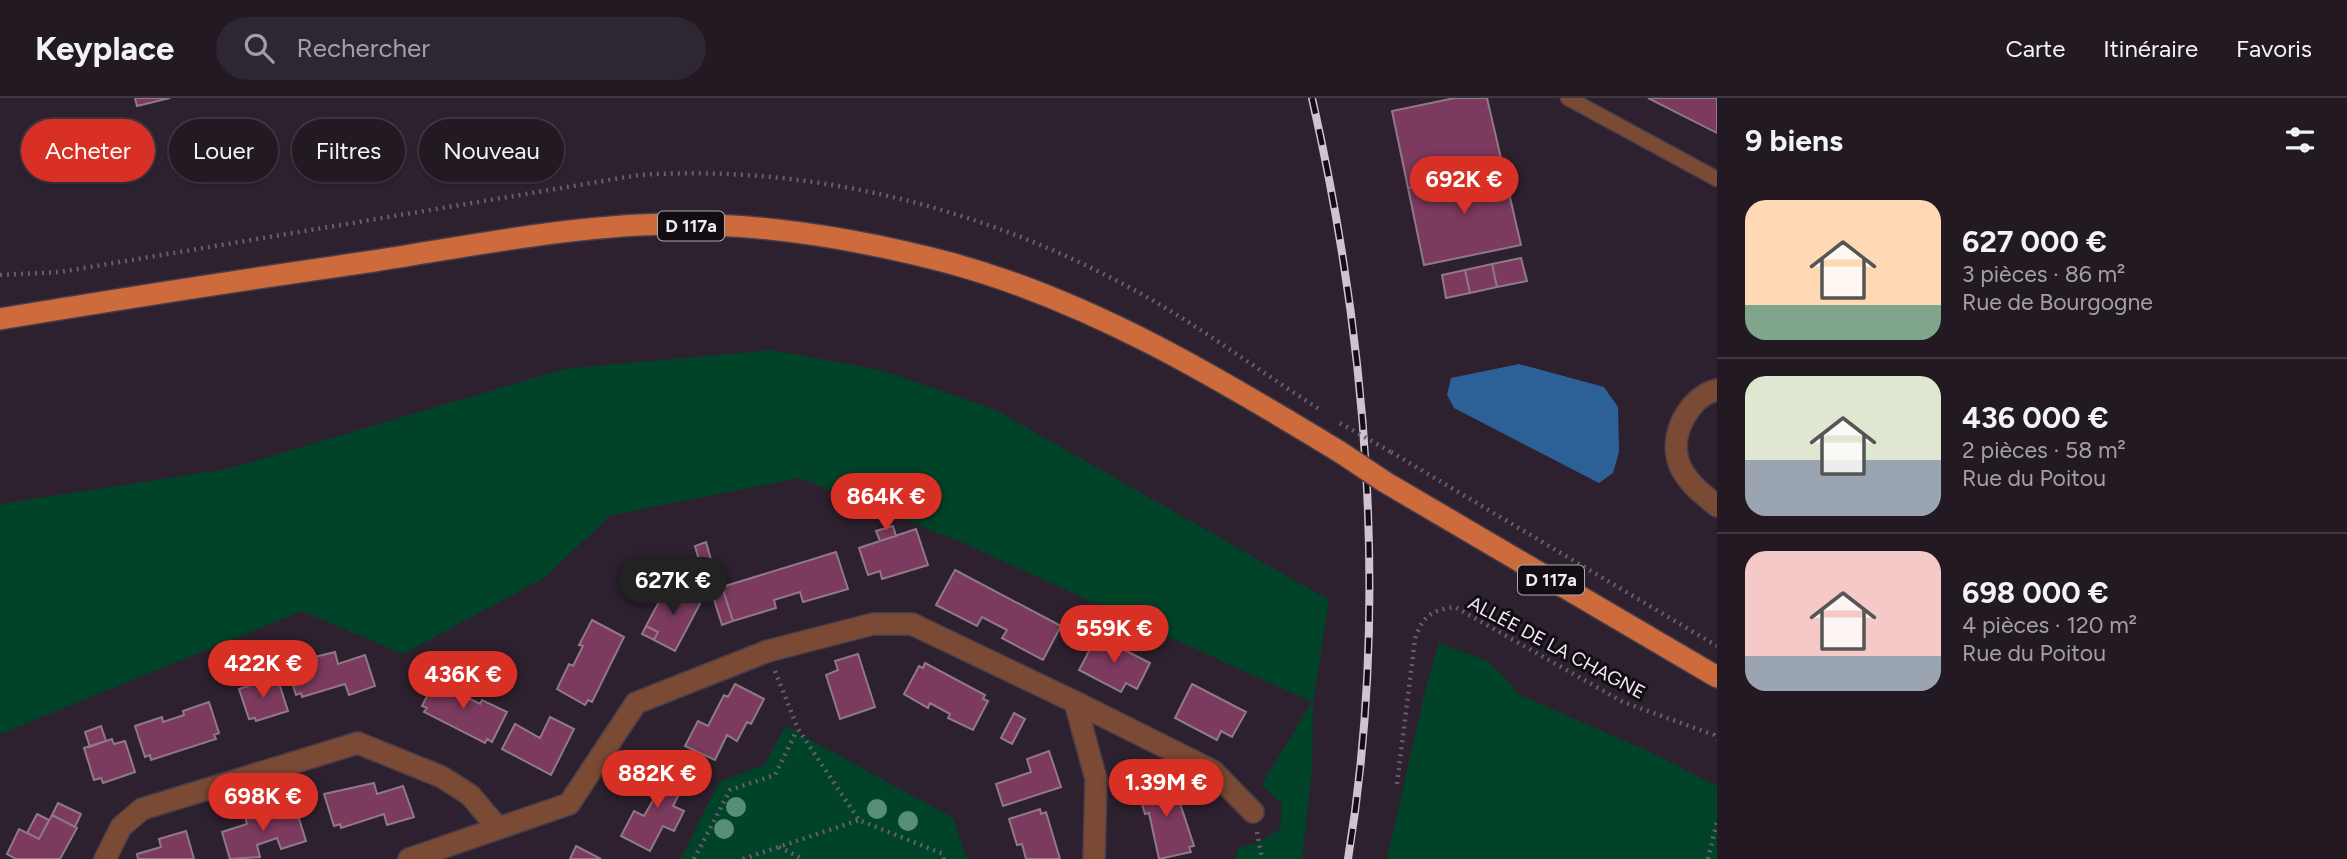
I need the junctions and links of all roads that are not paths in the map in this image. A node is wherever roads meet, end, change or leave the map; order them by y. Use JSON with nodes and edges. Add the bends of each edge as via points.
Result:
{"nodes":[{"id":1,"x":1568,"y":98,"type":"edge"},
{"id":2,"x":1717,"y":178,"type":"edge"},
{"id":3,"x":0,"y":319,"type":"edge"},
{"id":4,"x":1717,"y":390,"type":"edge"},
{"id":5,"x":1717,"y":506,"type":"edge"},
{"id":6,"x":1717,"y":677,"type":"edge"},
{"id":7,"x":1075,"y":702,"type":"junction"},
{"id":8,"x":1253,"y":812,"type":"dead end"},
{"id":9,"x":498,"y":828,"type":"junction"},
{"id":10,"x":105,"y":859,"type":"edge"},
{"id":11,"x":410,"y":859,"type":"edge"},
{"id":12,"x":1094,"y":859,"type":"edge"}],
"edges":[{"from":1,"to":2,"type":"lane"},
{"from":3,"to":6,"type":"main road","number":"D 117a","bridge":true,"via":[[566,232],[666,224],[790,231],[950,263],[1024,287],[1157,346]]},
{"from":4,"to":5,"type":"street","via":[[1687,410],[1677,459],[1691,482]]},
{"from":7,"to":8,"type":"street","via":[[1213,771]]},
{"from":7,"to":9,"type":"street","via":[[912,624],[873,624],[768,651],[636,703],[569,804]]},
{"from":7,"to":12,"type":"street","via":[[1096,779]]},
{"from":9,"to":10,"type":"street","via":[[470,794],[442,777],[358,743],[142,809],[121,827]]},
{"from":9,"to":11,"type":"street"}]}
